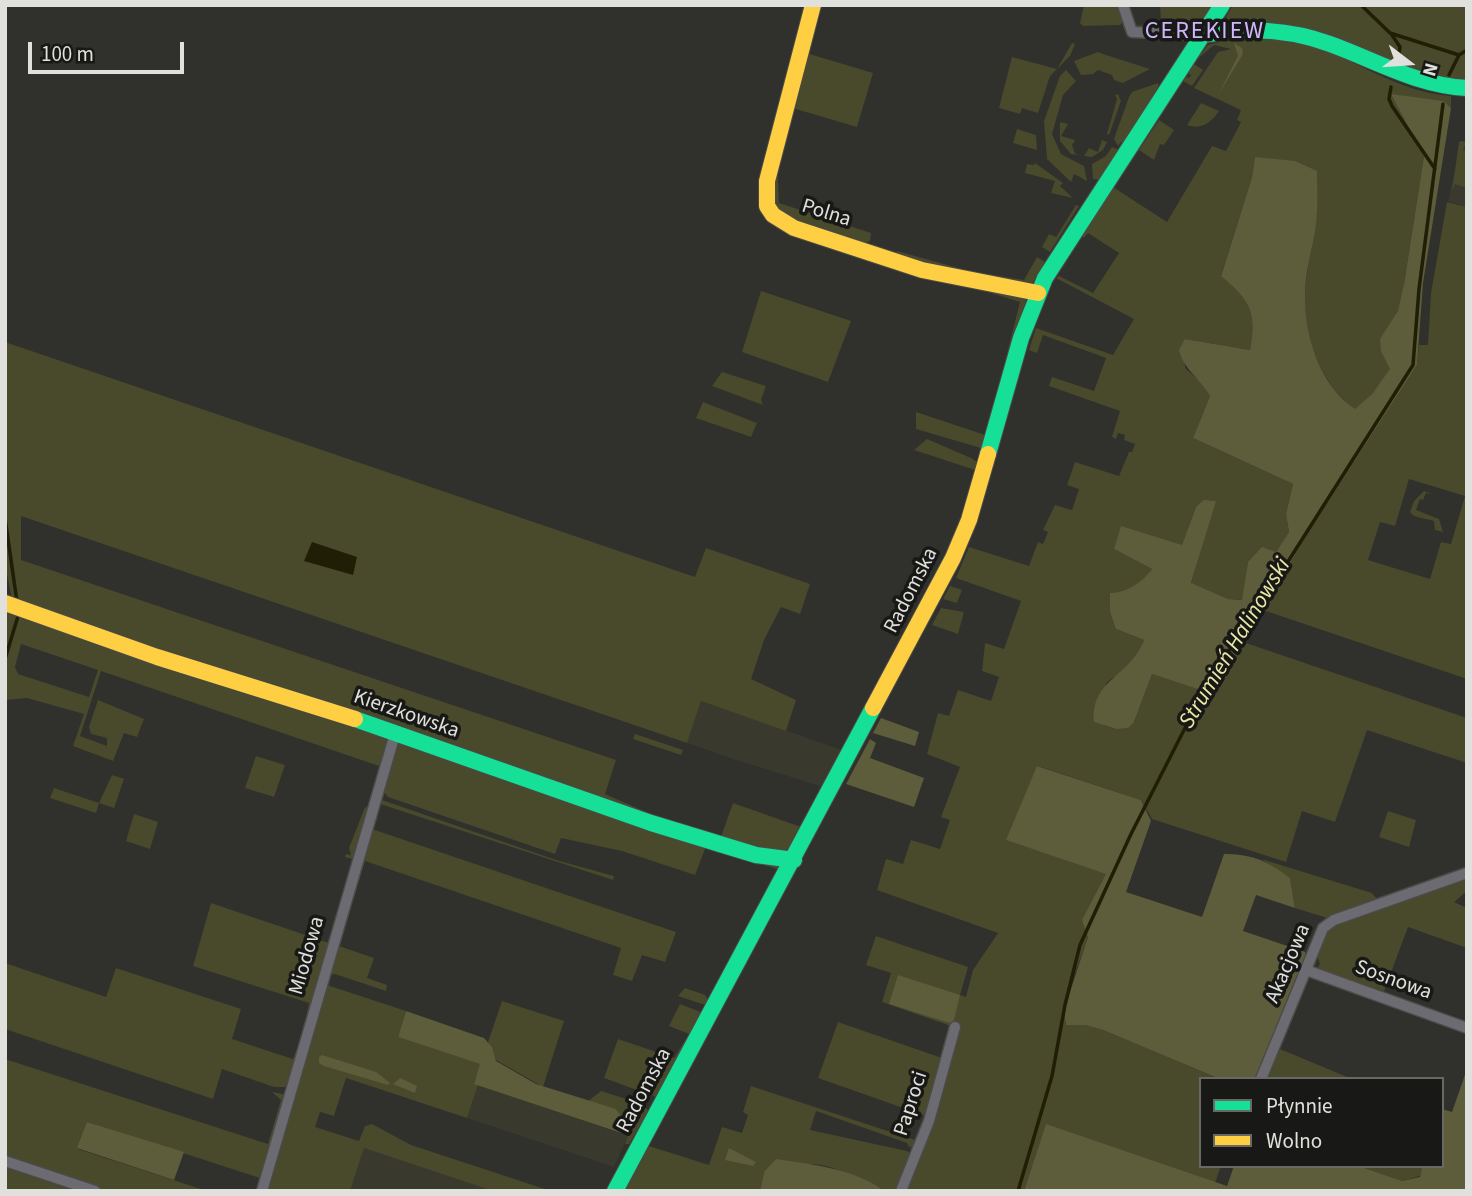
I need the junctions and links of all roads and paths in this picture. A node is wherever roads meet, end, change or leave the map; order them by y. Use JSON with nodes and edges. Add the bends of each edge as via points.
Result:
{"nodes":[{"id":1,"x":813,"y":5,"type":"edge"},
{"id":2,"x":1123,"y":5,"type":"edge"},
{"id":3,"x":1222,"y":5,"type":"edge"},
{"id":4,"x":1203,"y":35,"type":"junction"},
{"id":5,"x":1467,"y":88,"type":"edge"},
{"id":6,"x":1038,"y":293,"type":"junction"},
{"id":7,"x":5,"y":603,"type":"edge"},
{"id":8,"x":395,"y":734,"type":"junction"},
{"id":9,"x":794,"y":860,"type":"junction"},
{"id":10,"x":1467,"y":873,"type":"edge"},
{"id":11,"x":1306,"y":970,"type":"junction"},
{"id":12,"x":955,"y":1027,"type":"dead end"},
{"id":13,"x":1467,"y":1028,"type":"edge"},
{"id":14,"x":1262,"y":1077,"type":"edge"},
{"id":15,"x":5,"y":1161,"type":"edge"},
{"id":16,"x":94,"y":1191,"type":"edge"},
{"id":17,"x":262,"y":1191,"type":"edge"},
{"id":18,"x":615,"y":1191,"type":"edge"},
{"id":19,"x":901,"y":1191,"type":"edge"}],
"edges":[{"from":1,"to":6,"type":"street","name":"Polna","via":[[767,181],[765,195],[773,215],[794,228],[922,270]]},
{"from":2,"to":4,"type":"street","via":[[1132,32]]},
{"from":3,"to":4,"type":"street","name":"Radomska"},
{"from":4,"to":5,"type":"street","via":[[1291,34],[1334,45],[1407,79]]},
{"from":4,"to":6,"type":"street","name":"Radomska","via":[[1064,245]]},
{"from":6,"to":9,"type":"street","name":"Radomska","via":[[969,520],[953,558]]},
{"from":7,"to":8,"type":"street","name":"Kierzkowska"},
{"from":8,"to":9,"type":"street","name":"Kierzkowska","via":[[722,845]]},
{"from":8,"to":17,"type":"street","name":"Miodowa"},
{"from":9,"to":18,"type":"street","name":"Radomska"},
{"from":10,"to":11,"type":"street","name":"Akacjowa","via":[[1327,924]]},
{"from":11,"to":13,"type":"street","name":"Sosnowa"},
{"from":11,"to":14,"type":"street","name":"Akacjowa"},
{"from":12,"to":19,"type":"street","name":"Paproci","via":[[929,1121]]},
{"from":15,"to":16,"type":"street"}]}
